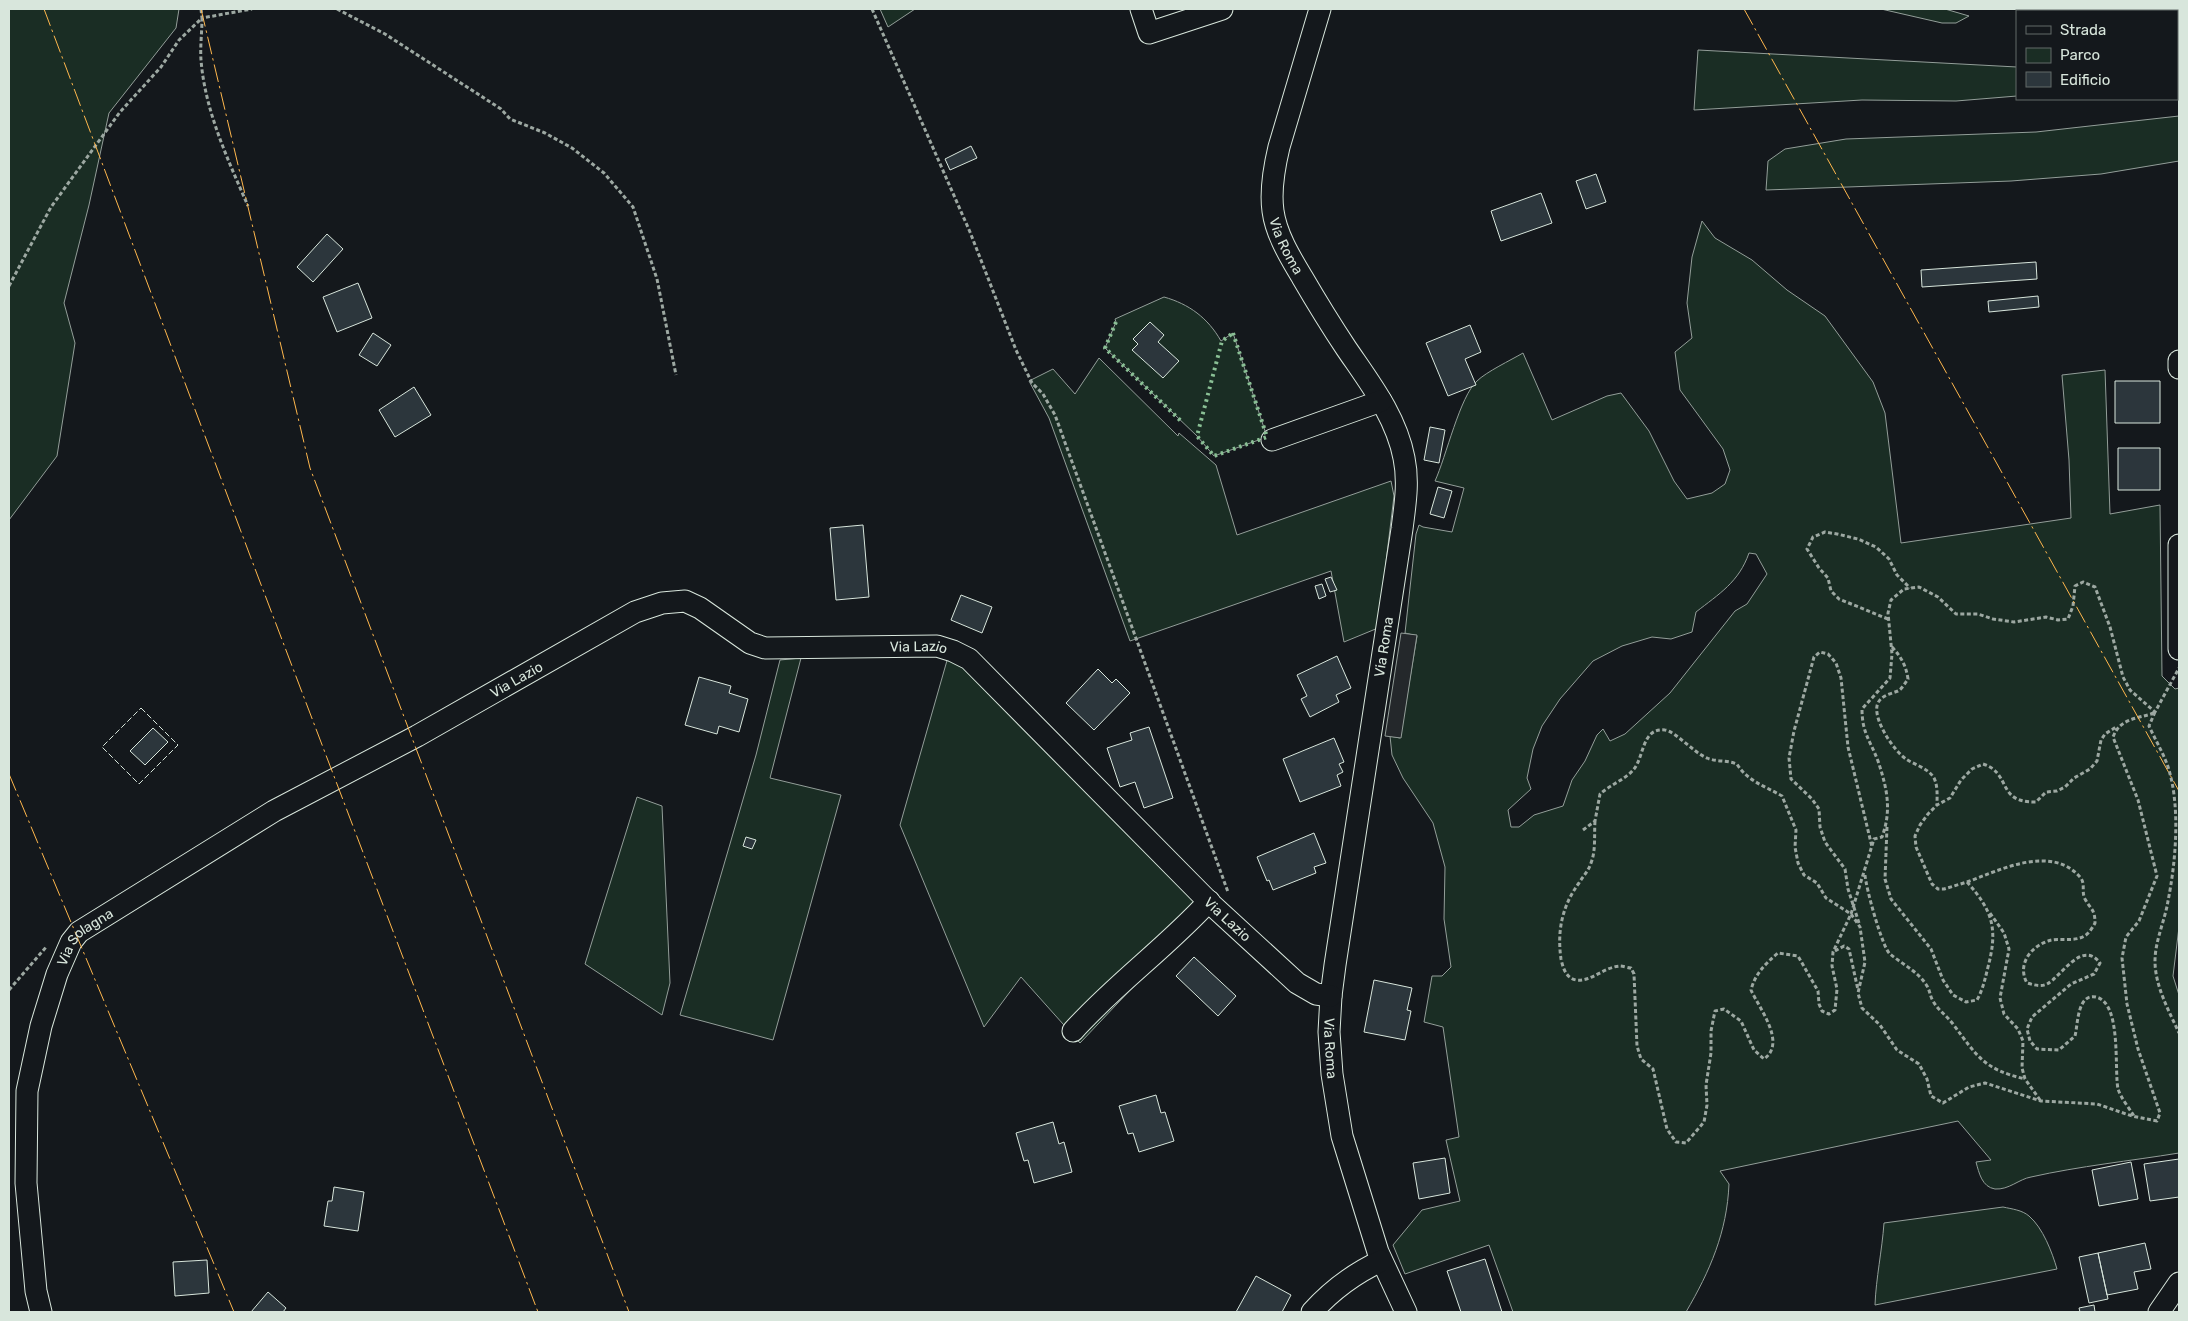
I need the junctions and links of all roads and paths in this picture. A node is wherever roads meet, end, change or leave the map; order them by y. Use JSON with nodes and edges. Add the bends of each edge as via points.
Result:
{"nodes":[{"id":1,"x":201,"y":9,"type":"edge"},
{"id":2,"x":252,"y":9,"type":"edge"},
{"id":3,"x":337,"y":9,"type":"edge"},
{"id":4,"x":872,"y":9,"type":"edge"},
{"id":5,"x":1141,"y":9,"type":"edge"},
{"id":6,"x":1222,"y":9,"type":"edge"},
{"id":7,"x":1320,"y":9,"type":"edge"},
{"id":8,"x":202,"y":18,"type":"junction"},
{"id":9,"x":248,"y":206,"type":"dead end"},
{"id":10,"x":9,"y":286,"type":"edge"},
{"id":11,"x":2179,"y":361,"type":"edge"},
{"id":12,"x":2179,"y":368,"type":"edge"},
{"id":13,"x":676,"y":375,"type":"dead end"},
{"id":14,"x":1381,"y":401,"type":"junction"},
{"id":15,"x":1272,"y":440,"type":"dead end"},
{"id":16,"x":2179,"y":545,"type":"edge"},
{"id":17,"x":1910,"y":588,"type":"junction"},
{"id":18,"x":1888,"y":619,"type":"junction"},
{"id":19,"x":1892,"y":647,"type":"junction"},
{"id":20,"x":2179,"y":649,"type":"edge"},
{"id":21,"x":2179,"y":667,"type":"edge"},
{"id":22,"x":2155,"y":712,"type":"junction"},
{"id":23,"x":2117,"y":727,"type":"junction"},
{"id":24,"x":417,"y":736,"type":"joint"},
{"id":25,"x":1936,"y":805,"type":"junction"},
{"id":26,"x":1595,"y":821,"type":"junction"},
{"id":27,"x":1888,"y":822,"type":"junction"},
{"id":28,"x":1583,"y":830,"type":"dead end"},
{"id":29,"x":1872,"y":847,"type":"junction"},
{"id":30,"x":1865,"y":873,"type":"junction"},
{"id":31,"x":1967,"y":882,"type":"junction"},
{"id":32,"x":1230,"y":897,"type":"dead end"},
{"id":33,"x":1208,"y":901,"type":"junction"},
{"id":34,"x":1854,"y":906,"type":"junction"},
{"id":35,"x":1989,"y":911,"type":"junction"},
{"id":36,"x":1851,"y":914,"type":"junction"},
{"id":37,"x":1860,"y":927,"type":"junction"},
{"id":38,"x":1833,"y":952,"type":"junction"},
{"id":39,"x":1858,"y":993,"type":"junction"},
{"id":40,"x":1331,"y":996,"type":"junction"},
{"id":41,"x":1073,"y":1031,"type":"dead end"},
{"id":42,"x":2179,"y":1033,"type":"edge"},
{"id":43,"x":2025,"y":1079,"type":"junction"},
{"id":44,"x":2040,"y":1101,"type":"junction"},
{"id":45,"x":2134,"y":1116,"type":"junction"},
{"id":46,"x":1381,"y":1261,"type":"junction"},
{"id":47,"x":2179,"y":1283,"type":"edge"},
{"id":48,"x":41,"y":1312,"type":"edge"},
{"id":49,"x":1312,"y":1312,"type":"edge"},
{"id":50,"x":1406,"y":1312,"type":"edge"},
{"id":51,"x":2159,"y":1312,"type":"edge"}],
"edges":[{"from":1,"to":8,"type":"path"},
{"from":2,"to":8,"type":"path"},
{"from":3,"to":13,"type":"path","via":[[385,34],[501,109],[510,119],[572,148],[604,173],[633,207],[657,279]]},
{"from":4,"to":32,"type":"path","via":[[970,232],[1016,350],[1032,383],[1043,394],[1055,415]]},
{"from":5,"to":6,"type":"street","via":[[1149,33]]},
{"from":7,"to":14,"type":"street","name":"Via Roma","via":[[1274,169],[1273,213],[1291,259]]},
{"from":8,"to":9,"type":"path","via":[[201,60],[206,93],[221,143]]},
{"from":8,"to":10,"type":"path","via":[[179,40],[120,112],[50,207]]},
{"from":11,"to":12,"type":"street"},
{"from":14,"to":15,"type":"street"},
{"from":14,"to":40,"type":"street","name":"Via Roma","via":[[1404,456],[1407,492]]},
{"from":16,"to":20,"type":"street"},
{"from":17,"to":18,"type":"path","via":[[1891,600]]},
{"from":17,"to":18,"type":"path","via":[[1897,575],[1889,559],[1876,548],[1837,534],[1825,532],[1812,537],[1807,549],[1828,578],[1831,591],[1839,599]]},
{"from":17,"to":22,"type":"path","via":[[1919,587],[1938,597],[1956,614],[1978,614],[2014,622],[2046,617],[2068,619],[2075,586],[2083,582],[2094,587],[2110,627],[2123,676],[2130,690]]},
{"from":18,"to":19,"type":"path"},
{"from":19,"to":25,"type":"path","via":[[1901,657],[1908,679],[1899,690],[1881,698],[1877,706],[1878,716],[1884,732],[1898,752],[1934,777]]},
{"from":19,"to":27,"type":"path","via":[[1890,678],[1862,709],[1862,726],[1887,792]]},
{"from":21,"to":22,"type":"path"},
{"from":22,"to":23,"type":"path","via":[[2129,719]]},
{"from":22,"to":42,"type":"path","via":[[2149,726],[2168,765],[2176,842],[2155,966]]},
{"from":23,"to":25,"type":"path","via":[[2101,740],[2097,761],[2090,769],[2065,787],[2046,792],[2036,802],[2015,798],[2004,787],[2000,775],[1983,764],[1961,780],[1950,798]]},
{"from":23,"to":45,"type":"path","via":[[2113,737],[2138,800],[2157,876],[2139,921],[2126,937],[2122,958],[2138,1049],[2160,1113],[2157,1121]]},
{"from":24,"to":33,"type":"street","name":"Via Lazio","via":[[635,612],[662,603],[685,601],[750,644],[765,648],[937,646],[969,659]]},
{"from":24,"to":48,"type":"street","name":"Via Solagna","via":[[274,811],[88,924],[71,942],[41,1026],[27,1091],[26,1182],[36,1291]]},
{"from":25,"to":31,"type":"path","via":[[1914,836],[1921,860],[1932,884],[1938,889]]},
{"from":26,"to":28,"type":"path"},
{"from":26,"to":36,"type":"path","via":[[1600,794],[1635,768],[1645,741],[1654,732],[1666,730],[1707,759],[1737,764],[1742,773],[1754,782],[1782,796],[1796,830],[1795,847],[1804,875],[1817,883],[1826,898]]},
{"from":26,"to":38,"type":"path","via":[[1595,852],[1586,874],[1567,902],[1558,938],[1563,967],[1570,978],[1577,980],[1620,966],[1631,968],[1634,974],[1637,1046],[1641,1059],[1653,1069],[1667,1129],[1676,1142],[1686,1143],[1704,1122],[1715,1012],[1724,1009],[1741,1021],[1754,1050],[1764,1059],[1770,1055],[1774,1043],[1772,1032],[1751,990],[1754,978],[1778,953],[1798,956],[1818,991],[1822,1012],[1829,1014],[1837,1002]]},
{"from":27,"to":29,"type":"path","via":[[1882,837],[1874,839]]},
{"from":27,"to":35,"type":"path","via":[[1885,879],[1891,899],[1932,949],[1943,980],[1953,995],[1966,1002],[1977,1000],[1990,959],[1994,942]]},
{"from":29,"to":30,"type":"path"},
{"from":29,"to":34,"type":"path","via":[[1848,747],[1842,678],[1836,663],[1828,654],[1820,652],[1814,657],[1794,731],[1789,758],[1790,779],[1812,798],[1825,842],[1845,869]]},
{"from":30,"to":34,"type":"path"},
{"from":30,"to":43,"type":"path","via":[[1867,891],[1889,953],[1927,986],[1941,1012],[1983,1063]]},
{"from":31,"to":35,"type":"path"},
{"from":31,"to":45,"type":"path","via":[[2025,862],[2066,865],[2080,877],[2095,923],[2085,936],[2048,940],[2029,953],[2024,961],[2024,977],[2028,983],[2039,986],[2047,984],[2078,958],[2087,956],[2100,963],[2094,974],[2071,984],[2040,1008],[2032,1017],[2028,1035],[2037,1049],[2059,1050],[2075,1036],[2085,999],[2098,997],[2106,1003],[2112,1014],[2119,1091]]},
{"from":33,"to":40,"type":"street","name":"Via Lazio","via":[[1297,983],[1316,994]]},
{"from":33,"to":41,"type":"street","via":[[1180,932],[1102,1000]]},
{"from":34,"to":36,"type":"path"},
{"from":34,"to":37,"type":"path"},
{"from":35,"to":43,"type":"path","via":[[2009,949],[2000,998],[2004,1014],[2018,1029],[2023,1041]]},
{"from":36,"to":37,"type":"path"},
{"from":36,"to":38,"type":"path"},
{"from":37,"to":39,"type":"path","via":[[1865,962]]},
{"from":38,"to":39,"type":"path","via":[[1844,946],[1849,949]]},
{"from":39,"to":44,"type":"path","via":[[1862,1008],[1880,1025],[1898,1050],[1919,1064],[1931,1096],[1943,1103],[1969,1087],[1985,1083]]},
{"from":40,"to":46,"type":"street","name":"Via Roma","via":[[1332,1074],[1342,1136]]},
{"from":43,"to":44,"type":"path"},
{"from":44,"to":45,"type":"path","via":[[2097,1104]]},
{"from":46,"to":49,"type":"street","via":[[1351,1278],[1324,1298]]},
{"from":46,"to":50,"type":"street","name":"Via Roma"},
{"from":47,"to":51,"type":"street"}]}
